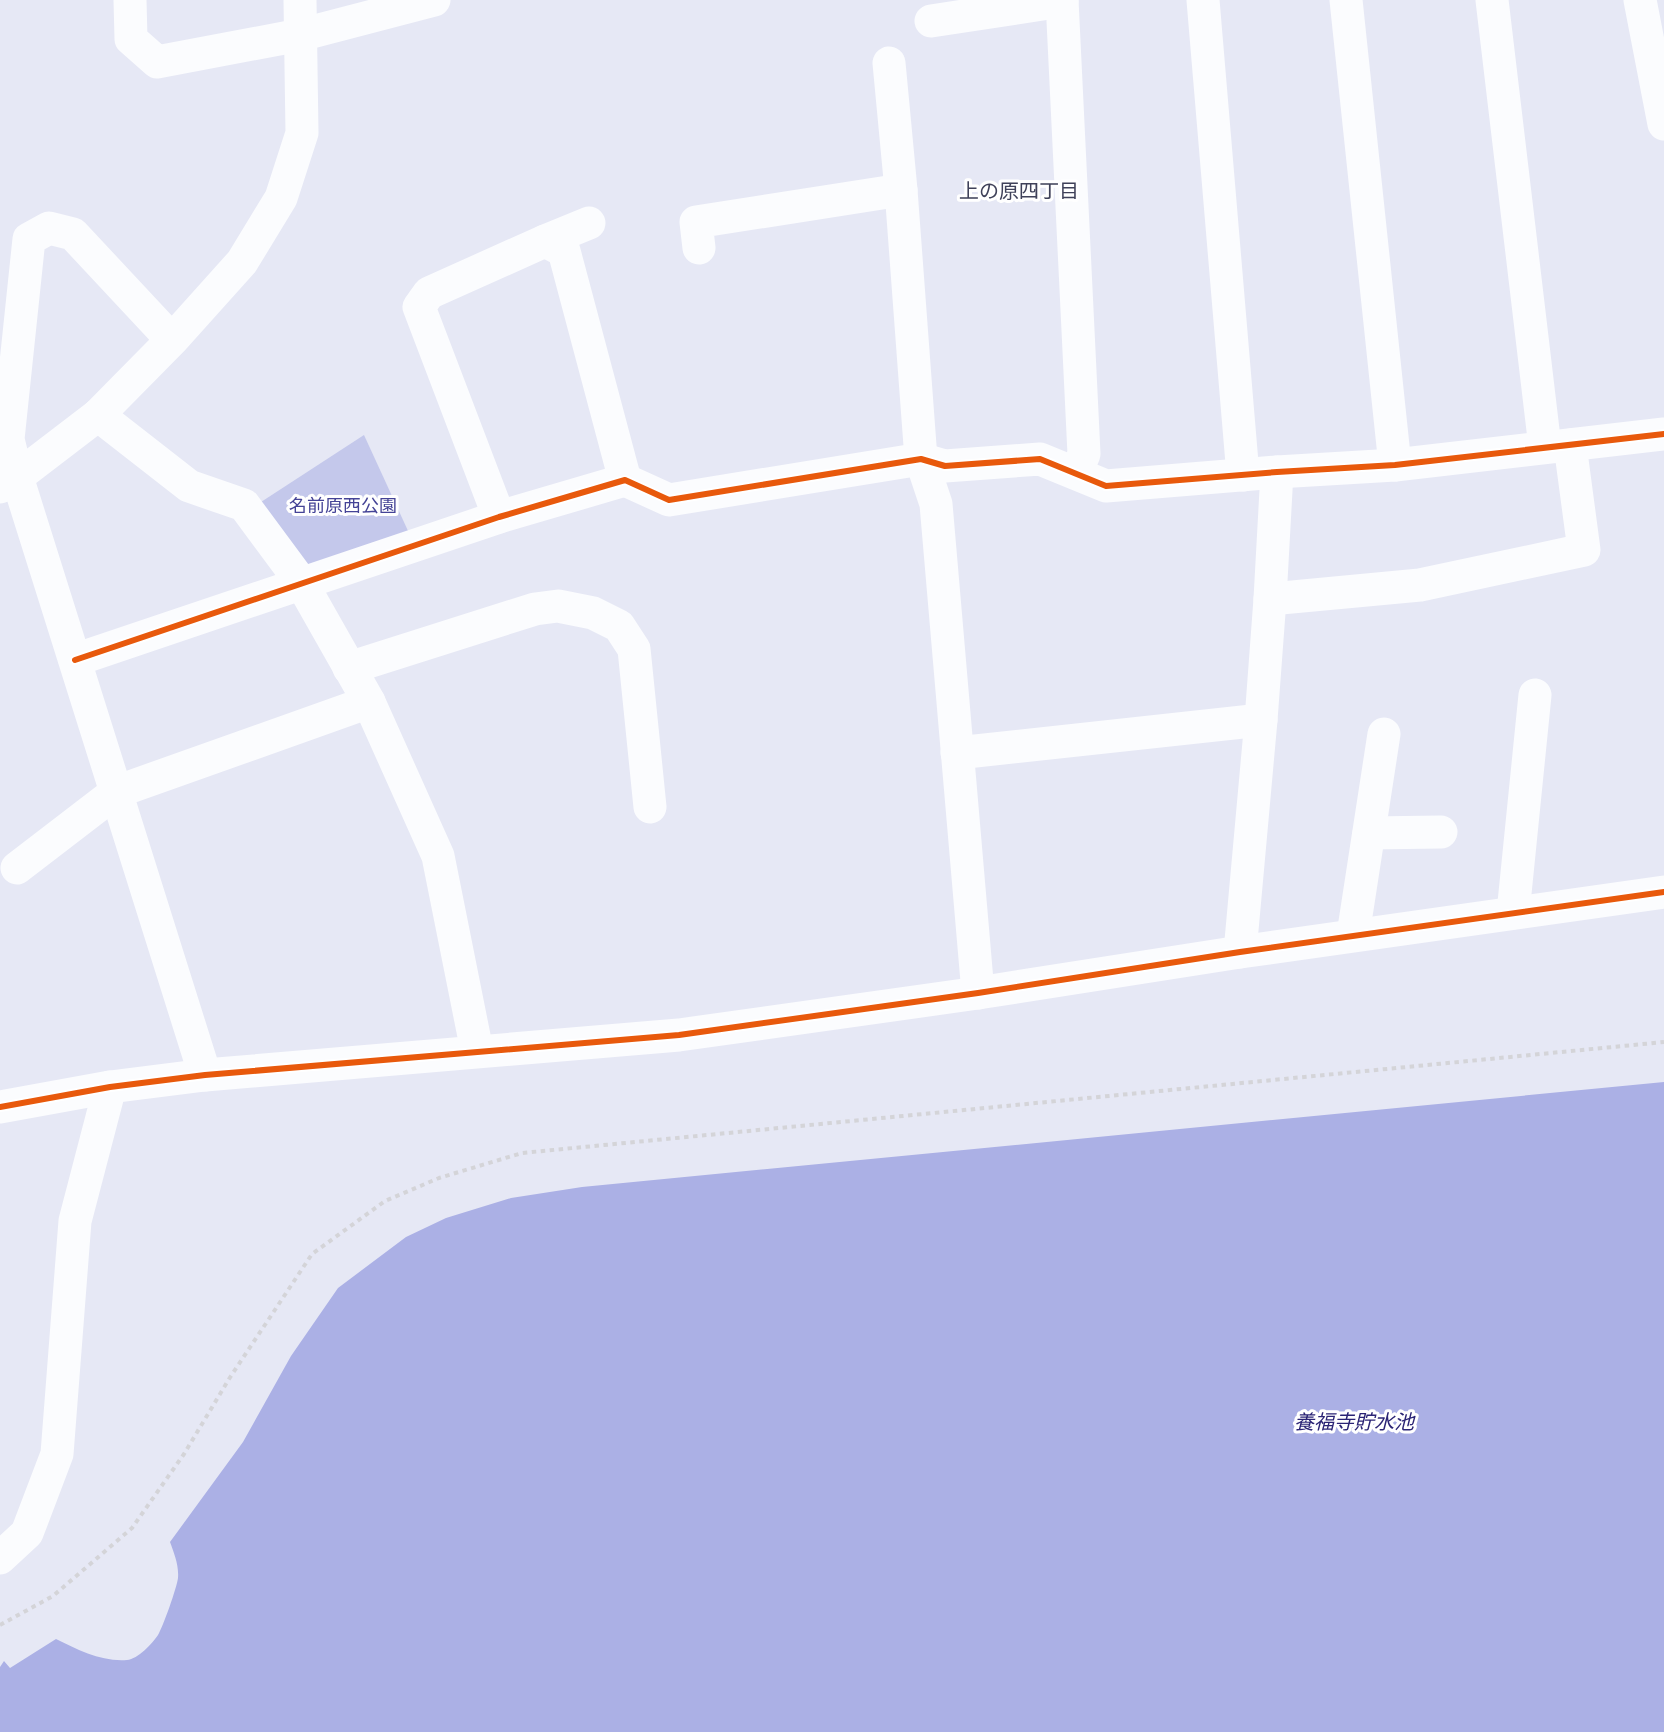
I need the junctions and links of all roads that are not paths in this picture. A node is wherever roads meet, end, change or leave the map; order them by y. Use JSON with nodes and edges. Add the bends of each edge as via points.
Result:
{"nodes":[{"id":1,"x":130,"y":0,"type":"edge"},
{"id":2,"x":300,"y":0,"type":"edge"},
{"id":3,"x":434,"y":0,"type":"edge"},
{"id":4,"x":1062,"y":0,"type":"edge"},
{"id":5,"x":1203,"y":0,"type":"edge"},
{"id":6,"x":1346,"y":0,"type":"edge"},
{"id":7,"x":1492,"y":0,"type":"edge"},
{"id":8,"x":1640,"y":0,"type":"edge"},
{"id":9,"x":931,"y":21,"type":"dead end"},
{"id":10,"x":300,"y":35,"type":"junction"},
{"id":11,"x":889,"y":63,"type":"dead end"},
{"id":12,"x":1664,"y":124,"type":"edge"},
{"id":13,"x":901,"y":190,"type":"junction"},
{"id":14,"x":589,"y":223,"type":"dead end"},
{"id":15,"x":696,"y":223,"type":"dead end"},
{"id":16,"x":545,"y":241,"type":"junction"},
{"id":17,"x":172,"y":340,"type":"junction"},
{"id":18,"x":98,"y":415,"type":"junction"},
{"id":19,"x":1664,"y":434,"type":"edge"},
{"id":20,"x":1557,"y":446,"type":"junction"},
{"id":21,"x":921,"y":459,"type":"junction"},
{"id":22,"x":1395,"y":465,"type":"junction"},
{"id":23,"x":1277,"y":472,"type":"junction"},
{"id":24,"x":1076,"y":473,"type":"junction"},
{"id":25,"x":1243,"y":475,"type":"junction"},
{"id":26,"x":625,"y":480,"type":"junction"},
{"id":27,"x":9,"y":482,"type":"edge"},
{"id":28,"x":499,"y":517,"type":"junction"},
{"id":29,"x":301,"y":582,"type":"junction"},
{"id":30,"x":1270,"y":599,"type":"junction"},
{"id":31,"x":75,"y":660,"type":"junction"},
{"id":32,"x":349,"y":668,"type":"junction"},
{"id":33,"x":1535,"y":695,"type":"dead end"},
{"id":34,"x":369,"y":702,"type":"junction"},
{"id":35,"x":1262,"y":720,"type":"junction"},
{"id":36,"x":1384,"y":734,"type":"dead end"},
{"id":37,"x":957,"y":753,"type":"junction"},
{"id":38,"x":116,"y":792,"type":"junction"},
{"id":39,"x":650,"y":807,"type":"dead end"},
{"id":40,"x":1441,"y":832,"type":"dead end"},
{"id":41,"x":1369,"y":833,"type":"junction"},
{"id":42,"x":17,"y":868,"type":"dead end"},
{"id":43,"x":1664,"y":892,"type":"edge"},
{"id":44,"x":1513,"y":913,"type":"junction"},
{"id":45,"x":1353,"y":936,"type":"junction"},
{"id":46,"x":1240,"y":952,"type":"junction"},
{"id":47,"x":978,"y":993,"type":"junction"},
{"id":48,"x":477,"y":1052,"type":"junction"},
{"id":49,"x":205,"y":1075,"type":"junction"},
{"id":50,"x":110,"y":1087,"type":"junction"},
{"id":51,"x":0,"y":1107,"type":"edge"},
{"id":52,"x":0,"y":1558,"type":"edge"}],
"edges":[{"from":1,"to":10,"type":"street","via":[[131,39],[157,62]]},
{"from":2,"to":10,"type":"street"},
{"from":3,"to":10,"type":"street"},
{"from":4,"to":9,"type":"street"},
{"from":4,"to":24,"type":"street","via":[[1084,454]]},
{"from":5,"to":25,"type":"street"},
{"from":6,"to":22,"type":"street"},
{"from":7,"to":20,"type":"street"},
{"from":8,"to":12,"type":"street"},
{"from":10,"to":17,"type":"street","via":[[302,133],[281,198],[242,262]]},
{"from":11,"to":13,"type":"street"},
{"from":13,"to":15,"type":"street"},
{"from":13,"to":21,"type":"street"},
{"from":14,"to":16,"type":"street"},
{"from":16,"to":26,"type":"street","via":[[564,251]]},
{"from":16,"to":28,"type":"street","via":[[429,293],[419,307]]},
{"from":17,"to":18,"type":"street"},
{"from":17,"to":27,"type":"street","via":[[73,234],[49,228],[29,239],[8,439]]},
{"from":18,"to":27,"type":"street"},
{"from":18,"to":29,"type":"street","via":[[189,486],[244,505]]},
{"from":19,"to":20,"type":"street"},
{"from":20,"to":22,"type":"street"},
{"from":20,"to":30,"type":"street","via":[[1584,550],[1420,585]]},
{"from":21,"to":24,"type":"street","via":[[945,466],[1040,459]]},
{"from":21,"to":26,"type":"street","via":[[669,500]]},
{"from":21,"to":37,"type":"street","via":[[936,504]]},
{"from":22,"to":23,"type":"street"},
{"from":23,"to":25,"type":"street"},
{"from":23,"to":30,"type":"street"},
{"from":24,"to":25,"type":"street","via":[[1106,486]]},
{"from":26,"to":28,"type":"street"},
{"from":27,"to":31,"type":"street"},
{"from":28,"to":29,"type":"street"},
{"from":29,"to":31,"type":"street"},
{"from":29,"to":32,"type":"street"},
{"from":30,"to":35,"type":"street"},
{"from":31,"to":38,"type":"street"},
{"from":32,"to":34,"type":"street"},
{"from":32,"to":39,"type":"street","via":[[535,609],[558,606],[593,613],[619,626],[634,649]]},
{"from":33,"to":44,"type":"street"},
{"from":34,"to":38,"type":"street"},
{"from":34,"to":48,"type":"street","via":[[438,856]]},
{"from":35,"to":37,"type":"street"},
{"from":35,"to":46,"type":"street"},
{"from":36,"to":41,"type":"street"},
{"from":37,"to":47,"type":"street"},
{"from":38,"to":42,"type":"street"},
{"from":38,"to":49,"type":"street"},
{"from":40,"to":41,"type":"street"},
{"from":41,"to":45,"type":"street"},
{"from":43,"to":44,"type":"street"},
{"from":44,"to":45,"type":"street"},
{"from":45,"to":46,"type":"street"},
{"from":46,"to":47,"type":"street"},
{"from":47,"to":48,"type":"street","via":[[679,1035]]},
{"from":48,"to":49,"type":"street"},
{"from":49,"to":50,"type":"street"},
{"from":50,"to":51,"type":"street"},
{"from":50,"to":52,"type":"street","via":[[75,1221],[57,1454],[27,1533]]}]}
